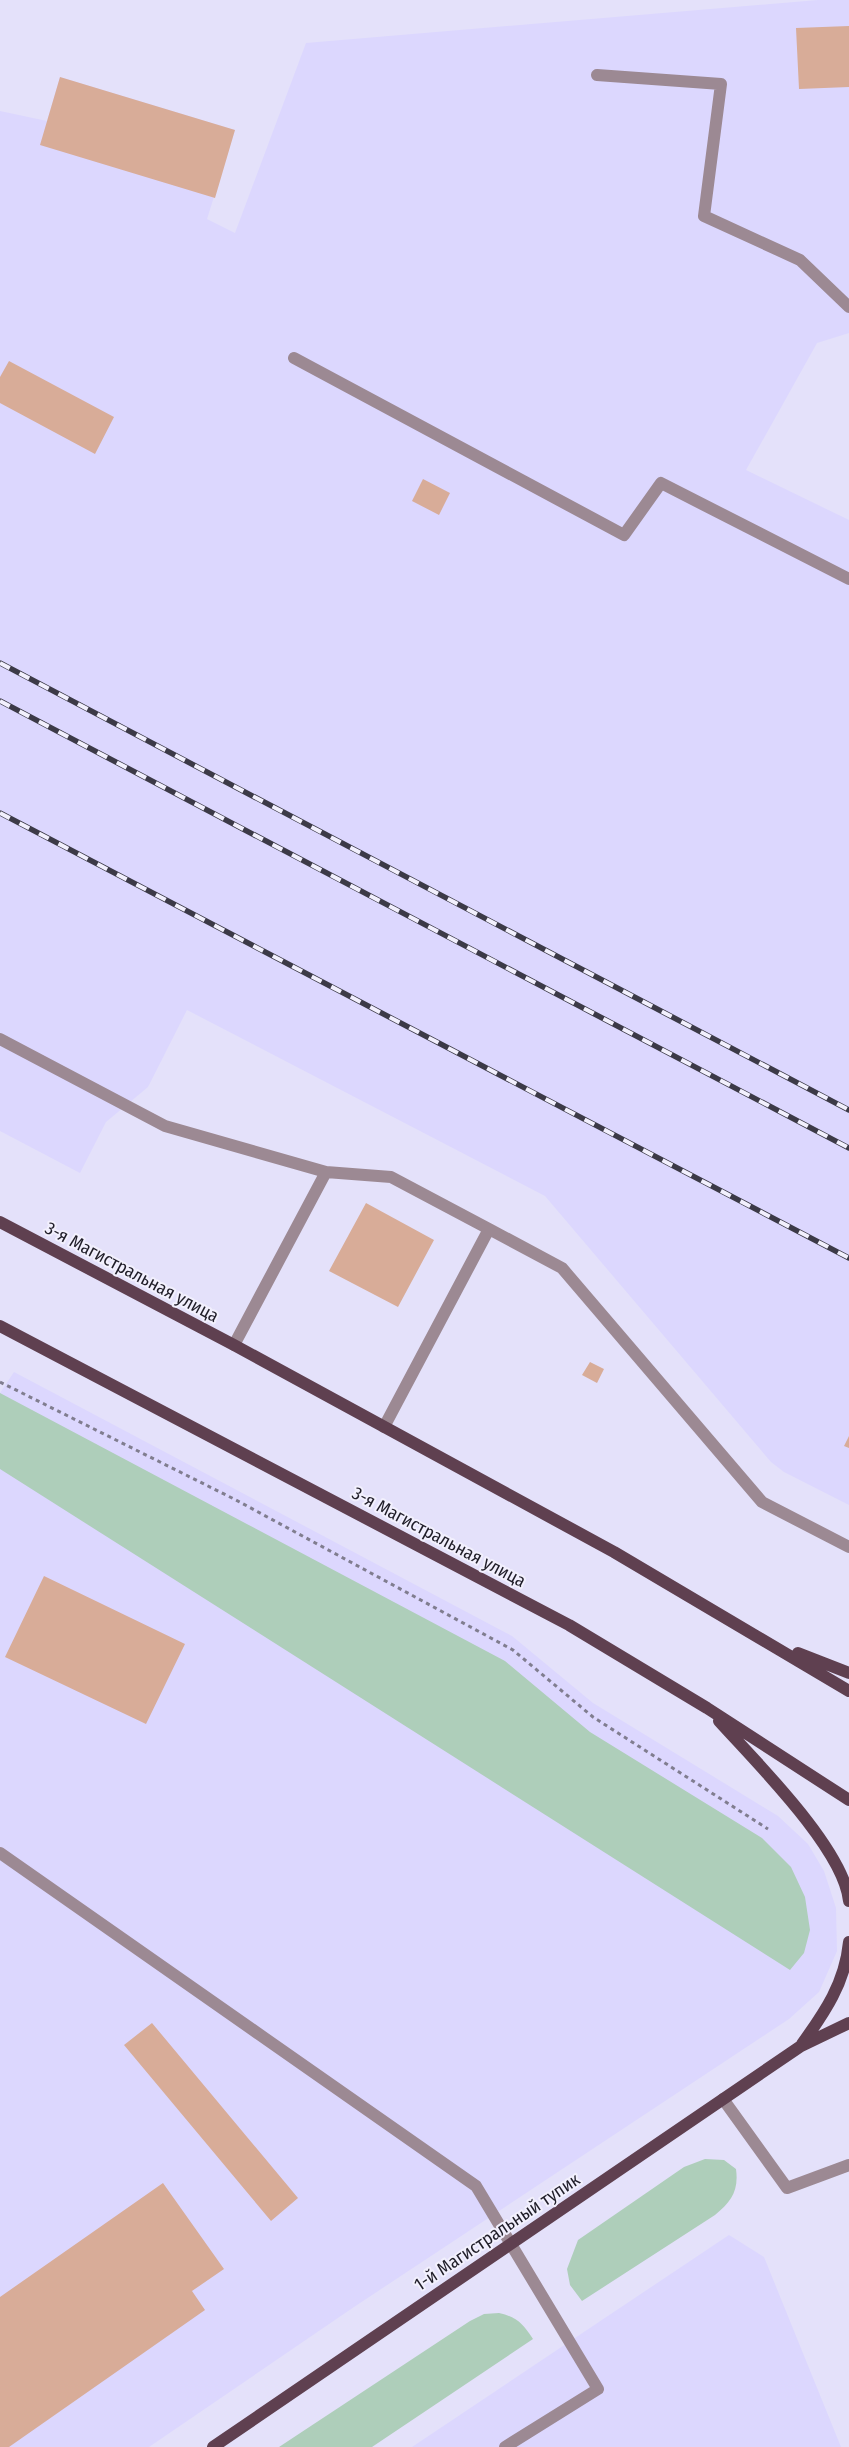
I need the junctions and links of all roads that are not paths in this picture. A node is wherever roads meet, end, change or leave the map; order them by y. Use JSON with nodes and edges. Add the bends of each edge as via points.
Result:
{"nodes":[{"id":1,"x":596,"y":75,"type":"dead end"},
{"id":2,"x":849,"y":308,"type":"edge"},
{"id":3,"x":294,"y":358,"type":"dead end"},
{"id":4,"x":849,"y":579,"type":"edge"},
{"id":5,"x":0,"y":1039,"type":"edge"},
{"id":6,"x":326,"y":1172,"type":"junction"},
{"id":7,"x":0,"y":1222,"type":"edge"},
{"id":8,"x":489,"y":1229,"type":"junction"},
{"id":9,"x":0,"y":1326,"type":"edge"},
{"id":10,"x":234,"y":1345,"type":"junction"},
{"id":11,"x":384,"y":1427,"type":"junction"},
{"id":12,"x":849,"y":1547,"type":"edge"},
{"id":13,"x":762,"y":1639,"type":"junction"},
{"id":14,"x":849,"y":1674,"type":"edge"},
{"id":15,"x":849,"y":1691,"type":"edge"},
{"id":16,"x":707,"y":1708,"type":"junction"},
{"id":17,"x":849,"y":1800,"type":"edge"},
{"id":18,"x":0,"y":1853,"type":"edge"},
{"id":19,"x":849,"y":1901,"type":"edge"},
{"id":20,"x":849,"y":1942,"type":"edge"},
{"id":21,"x":849,"y":2023,"type":"edge"},
{"id":22,"x":801,"y":2046,"type":"junction"},
{"id":23,"x":723,"y":2099,"type":"junction"},
{"id":24,"x":849,"y":2165,"type":"edge"},
{"id":25,"x":512,"y":2244,"type":"junction"},
{"id":26,"x":213,"y":2447,"type":"edge"},
{"id":27,"x":506,"y":2447,"type":"edge"}],
"edges":[{"from":1,"to":2,"type":"lane","via":[[721,84],[704,216],[800,260]]},
{"from":3,"to":4,"type":"lane","via":[[624,535],[661,483]]},
{"from":5,"to":6,"type":"lane","via":[[165,1126]]},
{"from":6,"to":8,"type":"lane","via":[[390,1177]]},
{"from":6,"to":10,"type":"lane"},
{"from":7,"to":10,"type":"main road","name":"3-я Магистральная улица"},
{"from":8,"to":11,"type":"lane"},
{"from":8,"to":12,"type":"lane","via":[[562,1268],[762,1502]]},
{"from":9,"to":16,"type":"main road","name":"3-я Магистральная улица","via":[[569,1624]]},
{"from":10,"to":11,"type":"main road","name":"3-я Магистральная улица"},
{"from":11,"to":13,"type":"main road","name":"3-я Магистральная улица","via":[[614,1552]]},
{"from":13,"to":14,"type":"main road"},
{"from":13,"to":15,"type":"main road","name":"3-я Магистральная улица"},
{"from":16,"to":17,"type":"main road","name":"3-я Магистральная улица"},
{"from":16,"to":19,"type":"main road","via":[[819,1837],[842,1873]]},
{"from":18,"to":25,"type":"lane","via":[[476,2186]]},
{"from":20,"to":22,"type":"main road","name":"1-й Магистральный тупик","via":[[847,1961],[830,2005]]},
{"from":21,"to":22,"type":"main road","name":"1-й Магистральный тупик"},
{"from":22,"to":23,"type":"main road","name":"1-й Магистральный тупик"},
{"from":23,"to":24,"type":"lane","via":[[787,2188]]},
{"from":23,"to":25,"type":"main road","name":"1-й Магистральный тупик"},
{"from":25,"to":26,"type":"main road","name":"1-й Магистральный тупик"},
{"from":25,"to":27,"type":"lane","via":[[598,2389]]}]}
